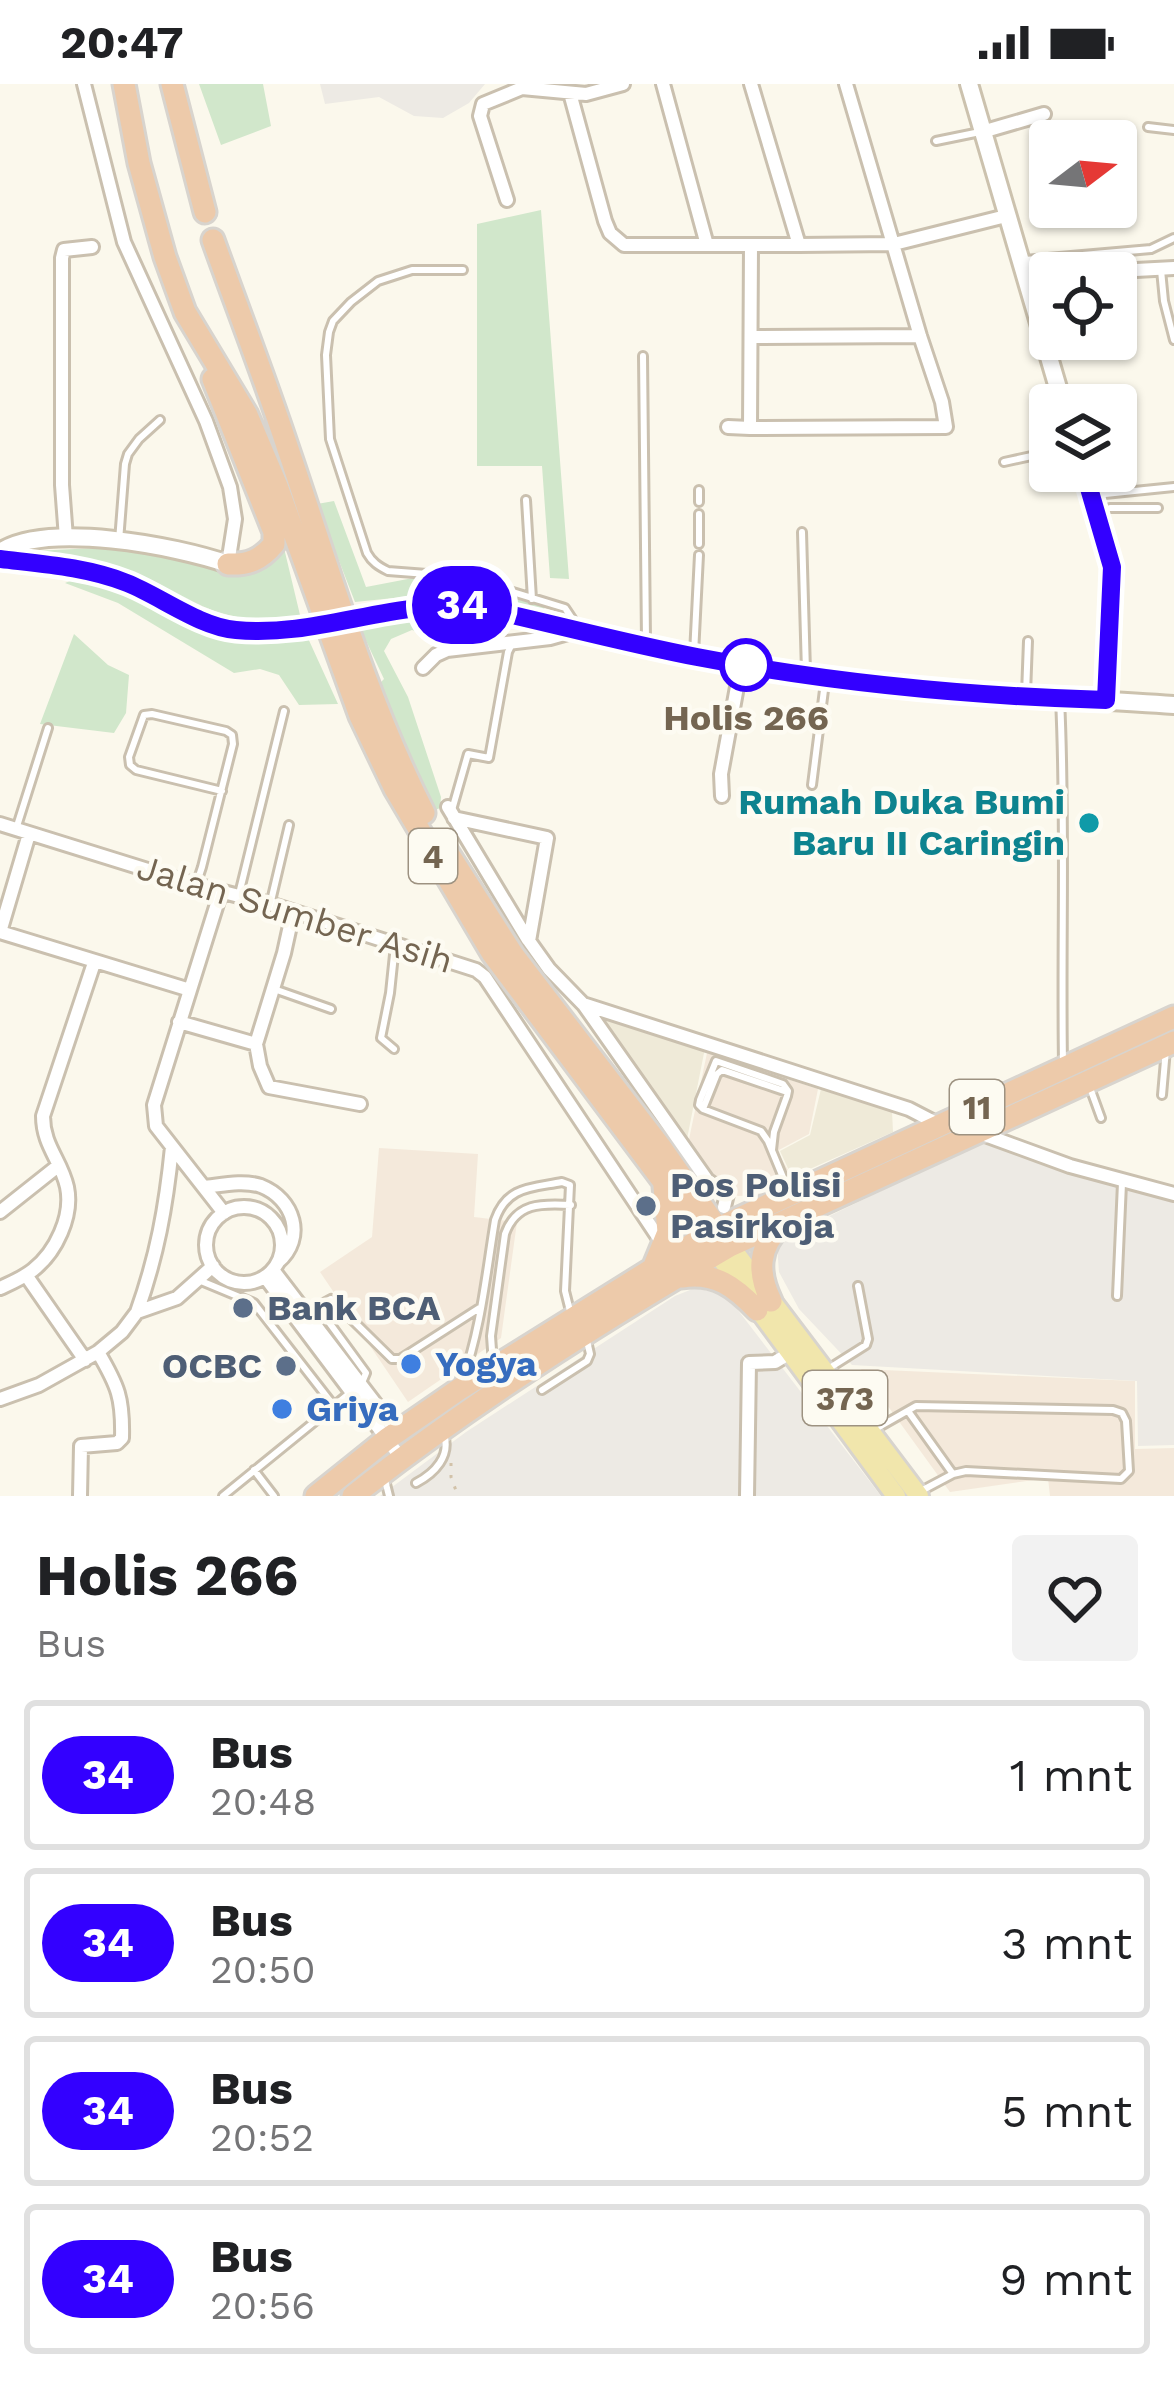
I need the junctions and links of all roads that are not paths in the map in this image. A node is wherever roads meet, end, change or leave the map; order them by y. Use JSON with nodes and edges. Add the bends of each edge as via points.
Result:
{"nodes":[{"id":1,"x":84,"y":84,"type":"edge"},
{"id":2,"x":124,"y":84,"type":"edge"},
{"id":3,"x":172,"y":84,"type":"edge"},
{"id":4,"x":623,"y":84,"type":"edge"},
{"id":5,"x":663,"y":84,"type":"edge"},
{"id":6,"x":752,"y":84,"type":"edge"},
{"id":7,"x":846,"y":84,"type":"edge"},
{"id":8,"x":969,"y":84,"type":"edge"},
{"id":9,"x":570,"y":94,"type":"junction"},
{"id":10,"x":1044,"y":114,"type":"dead end"},
{"id":11,"x":1148,"y":127,"type":"dead end"},
{"id":12,"x":1174,"y":130,"type":"edge"},
{"id":13,"x":982,"y":132,"type":"junction"},
{"id":14,"x":936,"y":141,"type":"dead end"},
{"id":15,"x":506,"y":200,"type":"dead end"},
{"id":16,"x":206,"y":212,"type":"dead end"},
{"id":17,"x":1006,"y":216,"type":"junction"},
{"id":18,"x":1174,"y":238,"type":"edge"},
{"id":19,"x":213,"y":240,"type":"dead end"},
{"id":20,"x":894,"y":244,"type":"junction"},
{"id":21,"x":707,"y":245,"type":"junction"},
{"id":22,"x":800,"y":245,"type":"junction"},
{"id":23,"x":751,"y":246,"type":"junction"},
{"id":24,"x":92,"y":247,"type":"dead end"},
{"id":25,"x":1021,"y":268,"type":"junction"},
{"id":26,"x":1167,"y":269,"type":"edge"},
{"id":27,"x":463,"y":270,"type":"dead end"},
{"id":28,"x":1029,"y":270,"type":"edge"},
{"id":29,"x":1137,"y":270,"type":"edge"},
{"id":30,"x":185,"y":311,"type":"junction"},
{"id":31,"x":920,"y":336,"type":"junction"},
{"id":32,"x":752,"y":337,"type":"junction"},
{"id":33,"x":1174,"y":340,"type":"edge"},
{"id":34,"x":643,"y":356,"type":"dead end"},
{"id":35,"x":1057,"y":384,"type":"edge"},
{"id":36,"x":160,"y":420,"type":"dead end"},
{"id":37,"x":728,"y":428,"type":"dead end"},
{"id":38,"x":750,"y":428,"type":"junction"},
{"id":39,"x":1029,"y":457,"type":"edge"},
{"id":40,"x":1004,"y":462,"type":"dead end"},
{"id":41,"x":1174,"y":487,"type":"edge"},
{"id":42,"x":699,"y":490,"type":"dead end"},
{"id":43,"x":1090,"y":492,"type":"edge"},
{"id":44,"x":526,"y":500,"type":"dead end"},
{"id":45,"x":699,"y":502,"type":"dead end"},
{"id":46,"x":1094,"y":504,"type":"junction"},
{"id":47,"x":1158,"y":508,"type":"dead end"},
{"id":48,"x":699,"y":514,"type":"dead end"},
{"id":49,"x":802,"y":532,"type":"dead end"},
{"id":50,"x":66,"y":538,"type":"junction"},
{"id":51,"x":119,"y":541,"type":"junction"},
{"id":52,"x":699,"y":544,"type":"dead end"},
{"id":53,"x":699,"y":555,"type":"dead end"},
{"id":54,"x":0,"y":556,"type":"edge"},
{"id":55,"x":228,"y":564,"type":"junction"},
{"id":56,"x":532,"y":598,"type":"junction"},
{"id":57,"x":579,"y":630,"type":"junction"},
{"id":58,"x":513,"y":641,"type":"junction"},
{"id":59,"x":1028,"y":641,"type":"dead end"},
{"id":60,"x":646,"y":646,"type":"junction"},
{"id":61,"x":694,"y":656,"type":"junction"},
{"id":62,"x":741,"y":664,"type":"junction"},
{"id":63,"x":423,"y":668,"type":"dead end"},
{"id":64,"x":806,"y":675,"type":"junction"},
{"id":65,"x":825,"y":678,"type":"junction"},
{"id":66,"x":1026,"y":698,"type":"junction"},
{"id":67,"x":1060,"y":699,"type":"junction"},
{"id":68,"x":1106,"y":700,"type":"junction"},
{"id":69,"x":1174,"y":705,"type":"edge"},
{"id":70,"x":284,"y":711,"type":"dead end"},
{"id":71,"x":48,"y":728,"type":"dead end"},
{"id":72,"x":812,"y":785,"type":"dead end"},
{"id":73,"x":222,"y":790,"type":"junction"},
{"id":74,"x":722,"y":796,"type":"dead end"},
{"id":75,"x":451,"y":812,"type":"junction"},
{"id":76,"x":0,"y":824,"type":"edge"},
{"id":77,"x":289,"y":825,"type":"dead end"},
{"id":78,"x":22,"y":832,"type":"junction"},
{"id":79,"x":196,"y":885,"type":"junction"},
{"id":80,"x":221,"y":891,"type":"junction"},
{"id":81,"x":239,"y":896,"type":"junction"},
{"id":82,"x":270,"y":904,"type":"junction"},
{"id":83,"x":293,"y":912,"type":"junction"},
{"id":84,"x":0,"y":932,"type":"edge"},
{"id":85,"x":529,"y":941,"type":"junction"},
{"id":86,"x":395,"y":945,"type":"junction"},
{"id":87,"x":94,"y":963,"type":"junction"},
{"id":88,"x":274,"y":989,"type":"junction"},
{"id":89,"x":190,"y":990,"type":"junction"},
{"id":90,"x":583,"y":1004,"type":"junction"},
{"id":91,"x":331,"y":1009,"type":"dead end"},
{"id":92,"x":1174,"y":1017,"type":"edge"},
{"id":93,"x":179,"y":1022,"type":"junction"},
{"id":94,"x":1170,"y":1043,"type":"edge"},
{"id":95,"x":256,"y":1045,"type":"junction"},
{"id":96,"x":394,"y":1049,"type":"dead end"},
{"id":97,"x":1063,"y":1066,"type":"junction"},
{"id":98,"x":1088,"y":1081,"type":"junction"},
{"id":99,"x":1162,"y":1095,"type":"dead end"},
{"id":100,"x":360,"y":1105,"type":"dead end"},
{"id":101,"x":1101,"y":1118,"type":"dead end"},
{"id":102,"x":939,"y":1125,"type":"junction"},
{"id":103,"x":976,"y":1132,"type":"junction"},
{"id":104,"x":172,"y":1146,"type":"junction"},
{"id":105,"x":772,"y":1150,"type":"junction"},
{"id":106,"x":58,"y":1166,"type":"junction"},
{"id":107,"x":1122,"y":1180,"type":"junction"},
{"id":108,"x":664,"y":1185,"type":"junction"},
{"id":109,"x":203,"y":1187,"type":"junction"},
{"id":110,"x":1174,"y":1194,"type":"edge"},
{"id":111,"x":788,"y":1204,"type":"junction"},
{"id":112,"x":571,"y":1205,"type":"junction"},
{"id":113,"x":0,"y":1212,"type":"edge"},
{"id":114,"x":224,"y":1213,"type":"junction"},
{"id":115,"x":719,"y":1234,"type":"junction"},
{"id":116,"x":664,"y":1246,"type":"junction"},
{"id":117,"x":213,"y":1266,"type":"junction"},
{"id":118,"x":272,"y":1270,"type":"junction"},
{"id":119,"x":26,"y":1275,"type":"junction"},
{"id":120,"x":659,"y":1276,"type":"junction"},
{"id":121,"x":198,"y":1280,"type":"junction"},
{"id":122,"x":858,"y":1286,"type":"dead end"},
{"id":123,"x":0,"y":1288,"type":"edge"},
{"id":124,"x":1117,"y":1296,"type":"dead end"},
{"id":125,"x":764,"y":1305,"type":"junction"},
{"id":126,"x":482,"y":1306,"type":"junction"},
{"id":127,"x":137,"y":1312,"type":"junction"},
{"id":128,"x":578,"y":1327,"type":"junction"},
{"id":129,"x":98,"y":1352,"type":"junction"},
{"id":130,"x":790,"y":1353,"type":"junction"},
{"id":131,"x":85,"y":1360,"type":"junction"},
{"id":132,"x":494,"y":1367,"type":"junction"},
{"id":133,"x":824,"y":1371,"type":"junction"},
{"id":134,"x":357,"y":1388,"type":"junction"},
{"id":135,"x":458,"y":1390,"type":"junction"},
{"id":136,"x":542,"y":1390,"type":"dead end"},
{"id":137,"x":0,"y":1399,"type":"edge"},
{"id":138,"x":334,"y":1406,"type":"junction"},
{"id":139,"x":908,"y":1411,"type":"junction"},
{"id":140,"x":441,"y":1429,"type":"junction"},
{"id":141,"x":870,"y":1432,"type":"junction"},
{"id":142,"x":392,"y":1436,"type":"junction"},
{"id":143,"x":401,"y":1458,"type":"junction"},
{"id":144,"x":254,"y":1470,"type":"junction"},
{"id":145,"x":382,"y":1473,"type":"junction"},
{"id":146,"x":953,"y":1474,"type":"junction"},
{"id":147,"x":416,"y":1484,"type":"dead end"},
{"id":148,"x":270,"y":1494,"type":"edge"},
{"id":149,"x":916,"y":1495,"type":"edge"},
{"id":150,"x":80,"y":1496,"type":"edge"},
{"id":151,"x":223,"y":1496,"type":"edge"},
{"id":152,"x":316,"y":1496,"type":"edge"},
{"id":153,"x":352,"y":1496,"type":"edge"},
{"id":154,"x":388,"y":1496,"type":"edge"},
{"id":155,"x":747,"y":1496,"type":"edge"},
{"id":156,"x":896,"y":1496,"type":"edge"}],
"edges":[{"from":1,"to":55,"type":"street","via":[[124,242],[230,487]]},
{"from":2,"to":30,"type":"highway","number":"4","via":[[139,163]]},
{"from":3,"to":16,"type":"highway"},
{"from":4,"to":9,"type":"street"},
{"from":5,"to":21,"type":"street"},
{"from":6,"to":22,"type":"street"},
{"from":7,"to":20,"type":"street"},
{"from":8,"to":13,"type":"street"},
{"from":9,"to":15,"type":"street","via":[[522,88],[483,104]]},
{"from":9,"to":21,"type":"street","via":[[614,238],[634,247]]},
{"from":10,"to":13,"type":"street"},
{"from":11,"to":12,"type":"lane"},
{"from":13,"to":14,"type":"lane"},
{"from":13,"to":17,"type":"street"},
{"from":17,"to":20,"type":"street"},
{"from":17,"to":25,"type":"street"},
{"from":18,"to":25,"type":"lane","via":[[1151,249]]},
{"from":19,"to":115,"type":"highway","number":"4","via":[[400,767],[513,955]]},
{"from":20,"to":22,"type":"street"},
{"from":20,"to":31,"type":"street"},
{"from":21,"to":23,"type":"street"},
{"from":22,"to":23,"type":"street"},
{"from":23,"to":32,"type":"street"},
{"from":24,"to":50,"type":"street","via":[[69,248],[62,258]]},
{"from":25,"to":28,"type":"street"},
{"from":25,"to":35,"type":"street"},
{"from":26,"to":29,"type":"street"},
{"from":26,"to":33,"type":"lane","via":[[1163,301]]},
{"from":27,"to":56,"type":"lane","via":[[392,275],[333,321],[326,355],[330,439],[370,560],[388,571],[470,579]]},
{"from":30,"to":55,"type":"highway","via":[[274,532],[260,558]]},
{"from":30,"to":108,"type":"highway","number":"4","via":[[247,415],[395,789],[492,952]]},
{"from":31,"to":32,"type":"street"},
{"from":31,"to":38,"type":"street","via":[[945,428]]},
{"from":32,"to":38,"type":"street"},
{"from":34,"to":60,"type":"lane"},
{"from":36,"to":51,"type":"lane","via":[[128,454]]},
{"from":37,"to":38,"type":"street"},
{"from":39,"to":40,"type":"lane"},
{"from":41,"to":46,"type":"lane"},
{"from":42,"to":45,"type":"lane"},
{"from":43,"to":46,"type":"street"},
{"from":44,"to":56,"type":"lane"},
{"from":46,"to":47,"type":"lane"},
{"from":46,"to":68,"type":"street","via":[[1112,567]]},
{"from":48,"to":52,"type":"lane"},
{"from":49,"to":64,"type":"lane"},
{"from":50,"to":51,"type":"street"},
{"from":50,"to":54,"type":"street","via":[[6,548]]},
{"from":51,"to":55,"type":"street"},
{"from":53,"to":61,"type":"lane"},
{"from":54,"to":57,"type":"street","bridge":true,"via":[[105,575],[224,628],[281,630],[435,604]]},
{"from":56,"to":57,"type":"lane","via":[[566,608]]},
{"from":57,"to":58,"type":"street"},
{"from":57,"to":60,"type":"street"},
{"from":58,"to":63,"type":"street","via":[[447,650]]},
{"from":58,"to":75,"type":"lane","via":[[489,758],[468,754]]},
{"from":59,"to":66,"type":"lane"},
{"from":60,"to":61,"type":"street"},
{"from":61,"to":62,"type":"street"},
{"from":62,"to":64,"type":"street"},
{"from":62,"to":74,"type":"street"},
{"from":64,"to":65,"type":"street"},
{"from":65,"to":66,"type":"street"},
{"from":65,"to":72,"type":"lane"},
{"from":66,"to":67,"type":"street"},
{"from":67,"to":68,"type":"street"},
{"from":67,"to":97,"type":"lane"},
{"from":68,"to":69,"type":"street"},
{"from":70,"to":81,"type":"lane"},
{"from":71,"to":78,"type":"lane"},
{"from":73,"to":73,"type":"lane","via":[[232,735],[144,715],[130,765]]},
{"from":73,"to":79,"type":"lane"},
{"from":75,"to":85,"type":"street"},
{"from":75,"to":85,"type":"street","via":[[547,838]]},
{"from":76,"to":78,"type":"street","name":"Jalan Sumber Asih"},
{"from":77,"to":82,"type":"lane"},
{"from":78,"to":79,"type":"street","name":"Jalan Sumber Asih"},
{"from":78,"to":84,"type":"street"},
{"from":79,"to":80,"type":"street","name":"Jalan Sumber Asih"},
{"from":80,"to":81,"type":"street","name":"Jalan Sumber Asih"},
{"from":80,"to":89,"type":"street"},
{"from":81,"to":82,"type":"street","name":"Jalan Sumber Asih"},
{"from":82,"to":83,"type":"street","name":"Jalan Sumber Asih"},
{"from":83,"to":86,"type":"street","name":"Jalan Sumber Asih"},
{"from":83,"to":88,"type":"street"},
{"from":84,"to":87,"type":"street"},
{"from":85,"to":90,"type":"street"},
{"from":86,"to":96,"type":"lane","via":[[381,1038]]},
{"from":86,"to":116,"type":"street","name":"Jalan Sumber Asih","via":[[485,977]]},
{"from":87,"to":89,"type":"street"},
{"from":87,"to":106,"type":"street","via":[[43,1116]]},
{"from":88,"to":91,"type":"lane"},
{"from":88,"to":95,"type":"street"},
{"from":89,"to":93,"type":"street"},
{"from":90,"to":102,"type":"street"},
{"from":90,"to":115,"type":"street","via":[[707,1180],[727,1194]]},
{"from":92,"to":97,"type":"highway","number":"11"},
{"from":93,"to":95,"type":"street"},
{"from":93,"to":104,"type":"street","via":[[154,1105]]},
{"from":94,"to":98,"type":"highway","number":"11"},
{"from":94,"to":99,"type":"lane"},
{"from":95,"to":100,"type":"street","via":[[269,1087]]},
{"from":97,"to":102,"type":"highway","number":"11"},
{"from":98,"to":101,"type":"lane"},
{"from":98,"to":103,"type":"highway","number":"11"},
{"from":102,"to":111,"type":"highway","number":"11"},
{"from":103,"to":107,"type":"street"},
{"from":103,"to":111,"type":"highway","number":"11"},
{"from":104,"to":109,"type":"street"},
{"from":104,"to":127,"type":"street","via":[[166,1213]]},
{"from":105,"to":105,"type":"lane","via":[[761,1131],[699,1105],[716,1061],[786,1087]]},
{"from":105,"to":111,"type":"lane"},
{"from":106,"to":113,"type":"street"},
{"from":106,"to":119,"type":"street","via":[[68,1189],[66,1216],[48,1254]]},
{"from":107,"to":110,"type":"street"},
{"from":107,"to":124,"type":"lane"},
{"from":108,"to":115,"type":"highway","number":"4"},
{"from":108,"to":116,"type":"highway"},
{"from":109,"to":114,"type":"street"},
{"from":109,"to":118,"type":"street","via":[[241,1183],[283,1198],[294,1235]]},
{"from":111,"to":115,"type":"highway","number":"11"},
{"from":111,"to":115,"type":"highway","via":[[751,1209]]},
{"from":111,"to":125,"type":"highway","via":[[762,1255]]},
{"from":112,"to":126,"type":"lane","via":[[567,1182],[509,1195],[494,1220]]},
{"from":112,"to":128,"type":"lane","via":[[565,1291]]},
{"from":112,"to":132,"type":"lane","via":[[527,1206],[510,1220],[491,1336]]},
{"from":114,"to":117,"type":"street","via":[[206,1244]]},
{"from":114,"to":118,"type":"street","via":[[242,1207],[269,1217],[280,1233]]},
{"from":115,"to":120,"type":"highway","number":"11"},
{"from":115,"to":125,"type":"main road","number":"373"},
{"from":116,"to":120,"type":"highway"},
{"from":117,"to":118,"type":"street","via":[[243,1283]]},
{"from":117,"to":121,"type":"street"},
{"from":118,"to":134,"type":"street"},
{"from":119,"to":123,"type":"street"},
{"from":119,"to":131,"type":"street"},
{"from":120,"to":125,"type":"highway","via":[[710,1276]]},
{"from":120,"to":128,"type":"highway","number":"11"},
{"from":121,"to":127,"type":"street","via":[[177,1298]]},
{"from":121,"to":138,"type":"lane","via":[[254,1303]]},
{"from":122,"to":133,"type":"lane","via":[[866,1345]]},
{"from":125,"to":130,"type":"main road","number":"373"},
{"from":125,"to":133,"type":"main road","number":"373"},
{"from":126,"to":134,"type":"lane","via":[[392,1359],[331,1300],[320,1304],[366,1373]]},
{"from":126,"to":135,"type":"lane"},
{"from":127,"to":129,"type":"street"},
{"from":128,"to":132,"type":"highway","number":"11"},
{"from":128,"to":136,"type":"lane","via":[[587,1361]]},
{"from":128,"to":140,"type":"highway","number":"11"},
{"from":129,"to":131,"type":"street"},
{"from":129,"to":150,"type":"street","via":[[118,1388],[122,1438],[80,1448]]},
{"from":130,"to":155,"type":"street","via":[[749,1363]]},
{"from":130,"to":156,"type":"main road","number":"373"},
{"from":131,"to":137,"type":"street"},
{"from":132,"to":135,"type":"highway","number":"11"},
{"from":133,"to":141,"type":"main road","number":"373"},
{"from":134,"to":138,"type":"lane"},
{"from":134,"to":142,"type":"street"},
{"from":135,"to":142,"type":"highway","number":"11"},
{"from":138,"to":144,"type":"lane"},
{"from":139,"to":141,"type":"lane"},
{"from":139,"to":146,"type":"lane"},
{"from":139,"to":146,"type":"lane","via":[[1112,1409],[1126,1421],[1129,1471],[1121,1479]]},
{"from":140,"to":143,"type":"highway","number":"11"},
{"from":140,"to":147,"type":"lane","via":[[444,1457]]},
{"from":141,"to":149,"type":"main road","number":"373"},
{"from":142,"to":143,"type":"street"},
{"from":142,"to":152,"type":"highway","number":"11"},
{"from":143,"to":145,"type":"highway","number":"11"},
{"from":144,"to":148,"type":"lane"},
{"from":144,"to":151,"type":"lane"},
{"from":145,"to":153,"type":"highway","number":"11"},
{"from":145,"to":154,"type":"lane"},
{"from":146,"to":149,"type":"lane"}]}
